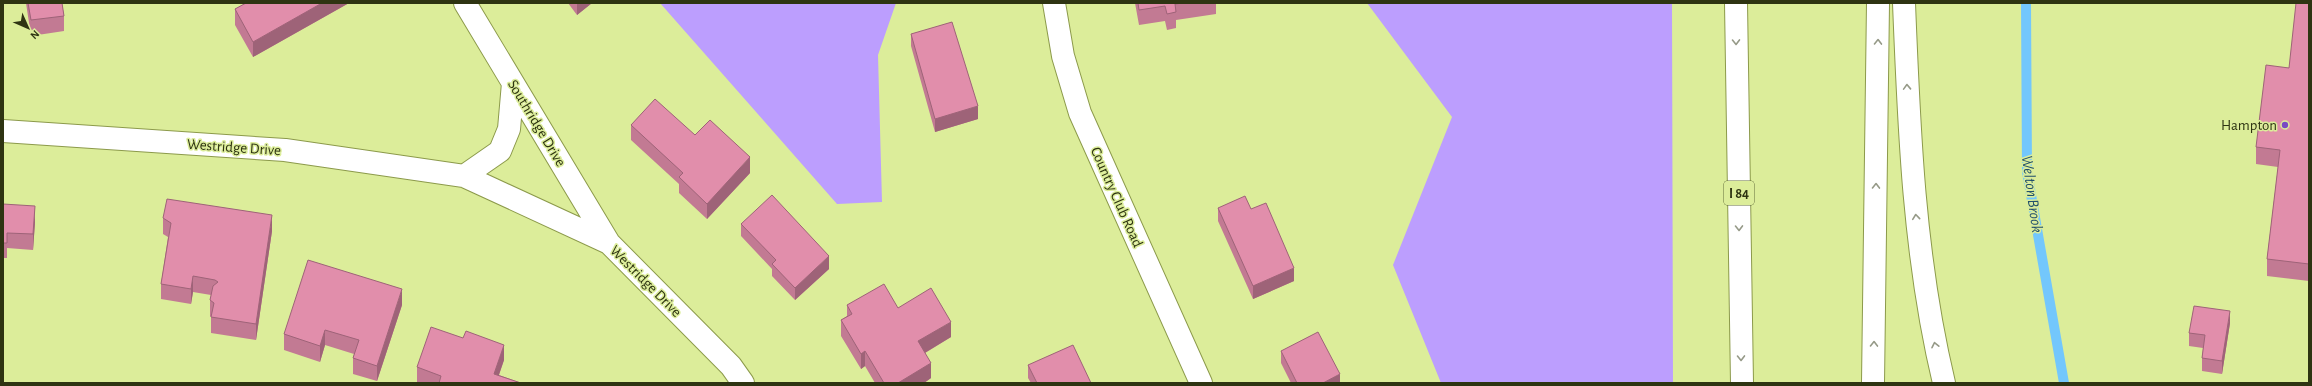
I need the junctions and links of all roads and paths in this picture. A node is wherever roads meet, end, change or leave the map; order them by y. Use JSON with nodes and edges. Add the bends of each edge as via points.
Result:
{"nodes":[{"id":1,"x":465,"y":3,"type":"edge"},
{"id":2,"x":1054,"y":3,"type":"edge"},
{"id":3,"x":1736,"y":3,"type":"edge"},
{"id":4,"x":1878,"y":3,"type":"edge"},
{"id":5,"x":1904,"y":3,"type":"edge"},
{"id":6,"x":513,"y":83,"type":"junction"},
{"id":7,"x":3,"y":131,"type":"edge"},
{"id":8,"x":464,"y":176,"type":"junction"},
{"id":9,"x":608,"y":243,"type":"junction"},
{"id":10,"x":743,"y":383,"type":"edge"},
{"id":11,"x":1201,"y":383,"type":"edge"},
{"id":12,"x":1742,"y":383,"type":"edge"},
{"id":13,"x":1873,"y":383,"type":"edge"},
{"id":14,"x":1944,"y":383,"type":"edge"}],
"edges":[{"from":1,"to":6,"type":"main road","name":"Southridge Drive"},
{"from":2,"to":11,"type":"main road","name":"Country Club Road","via":[[1063,56],[1080,113]]},
{"from":3,"to":12,"type":"main road","number":"I 84","one_way":true},
{"from":13,"to":4,"type":"main road","one_way":true},
{"from":14,"to":5,"type":"main road","one_way":true,"via":[[1922,275],[1914,205]]},
{"from":6,"to":8,"type":"main road","via":[[509,129],[500,151]]},
{"from":6,"to":9,"type":"main road","name":"Southridge Drive"},
{"from":7,"to":8,"type":"main road","name":"Westridge Drive","via":[[285,150]]},
{"from":8,"to":9,"type":"main road","name":"Westridge Drive"},
{"from":9,"to":10,"type":"main road","name":"Westridge Drive","via":[[731,366]]}]}
